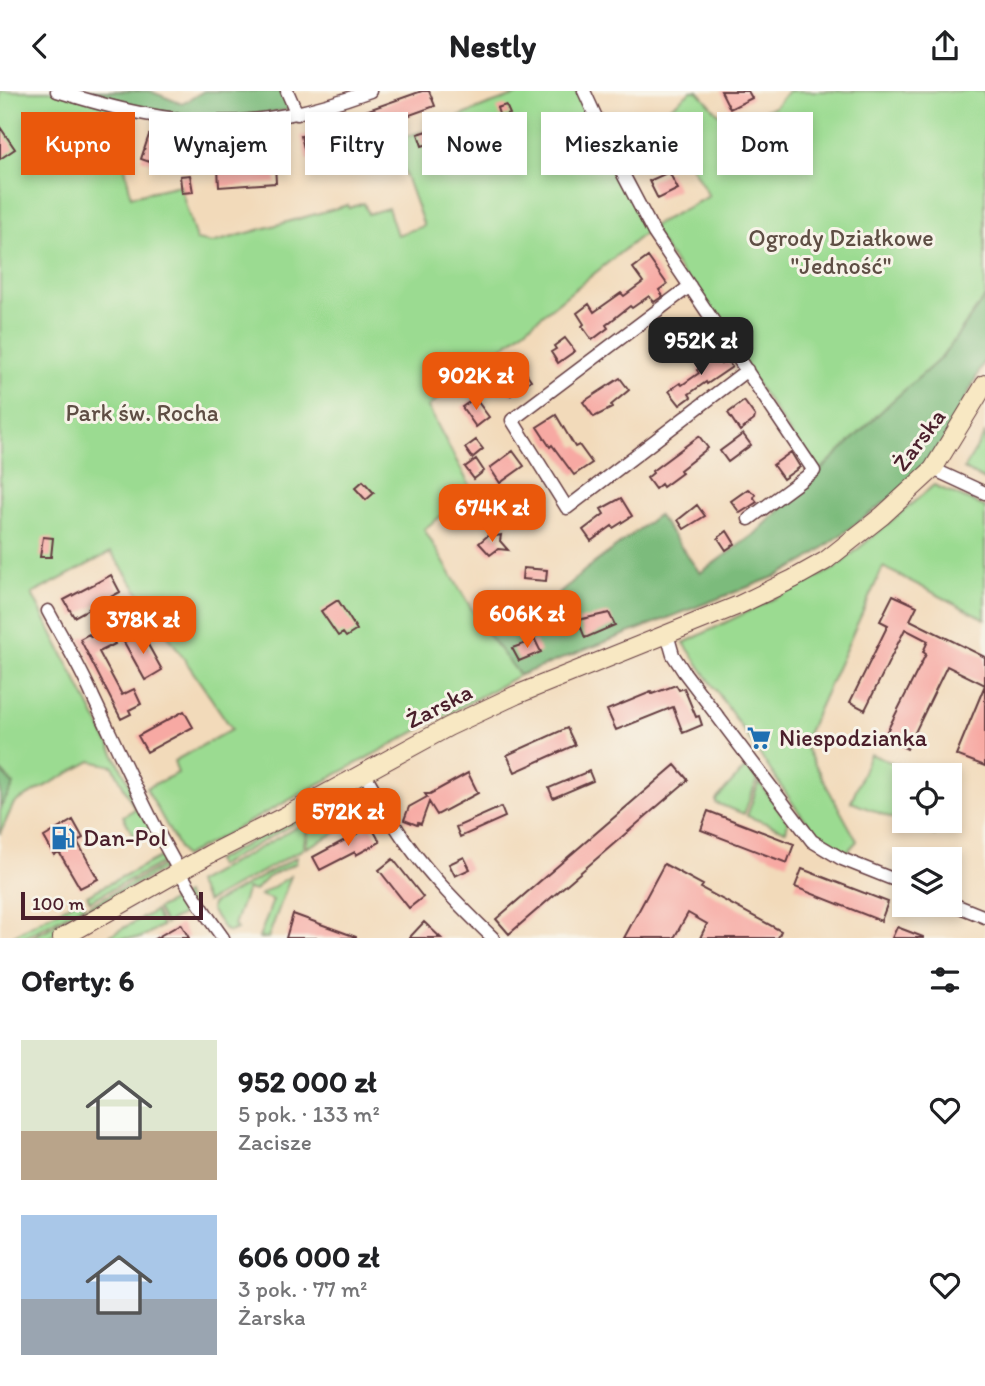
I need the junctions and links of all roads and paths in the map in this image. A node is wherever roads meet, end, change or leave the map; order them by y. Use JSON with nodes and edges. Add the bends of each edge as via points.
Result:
{"nodes":[{"id":1,"x":57,"y":91,"type":"edge"},
{"id":2,"x":287,"y":91,"type":"edge"},
{"id":3,"x":370,"y":91,"type":"edge"},
{"id":4,"x":584,"y":91,"type":"edge"},
{"id":5,"x":297,"y":114,"type":"junction"},
{"id":6,"x":690,"y":286,"type":"junction"},
{"id":7,"x":747,"y":370,"type":"junction"},
{"id":8,"x":985,"y":384,"type":"edge"},
{"id":9,"x":933,"y":470,"type":"junction"},
{"id":10,"x":985,"y":493,"type":"edge"},
{"id":11,"x":749,"y":519,"type":"dead end"},
{"id":12,"x":48,"y":611,"type":"dead end"},
{"id":13,"x":667,"y":634,"type":"junction"},
{"id":14,"x":364,"y":773,"type":"junction"},
{"id":15,"x":180,"y":872,"type":"junction"},
{"id":16,"x":892,"y":879,"type":"edge"},
{"id":17,"x":962,"y":908,"type":"edge"},
{"id":18,"x":985,"y":917,"type":"edge"},
{"id":19,"x":62,"y":938,"type":"edge"},
{"id":20,"x":223,"y":938,"type":"edge"},
{"id":21,"x":493,"y":938,"type":"edge"}],
"edges":[{"from":1,"to":5,"type":"street","via":[[192,123]]},
{"from":2,"to":5,"type":"street"},
{"from":3,"to":5,"type":"street"},
{"from":4,"to":6,"type":"street","via":[[654,233]]},
{"from":6,"to":7,"type":"street"},
{"from":6,"to":7,"type":"street","via":[[512,420],[567,508]]},
{"from":7,"to":11,"type":"street","via":[[814,471]]},
{"from":8,"to":9,"type":"street","name":"Żarska"},
{"from":9,"to":10,"type":"street"},
{"from":9,"to":13,"type":"street","name":"Żarska","via":[[825,561],[759,596]]},
{"from":12,"to":15,"type":"street"},
{"from":13,"to":14,"type":"street","name":"Żarska","via":[[516,695]]},
{"from":13,"to":16,"type":"street","via":[[684,672],[812,841],[833,855]]},
{"from":14,"to":15,"type":"street","name":"Żarska"},
{"from":14,"to":21,"type":"street","via":[[412,850]]},
{"from":15,"to":19,"type":"street","name":"Żarska"},
{"from":15,"to":20,"type":"street"},
{"from":17,"to":18,"type":"street"}]}
